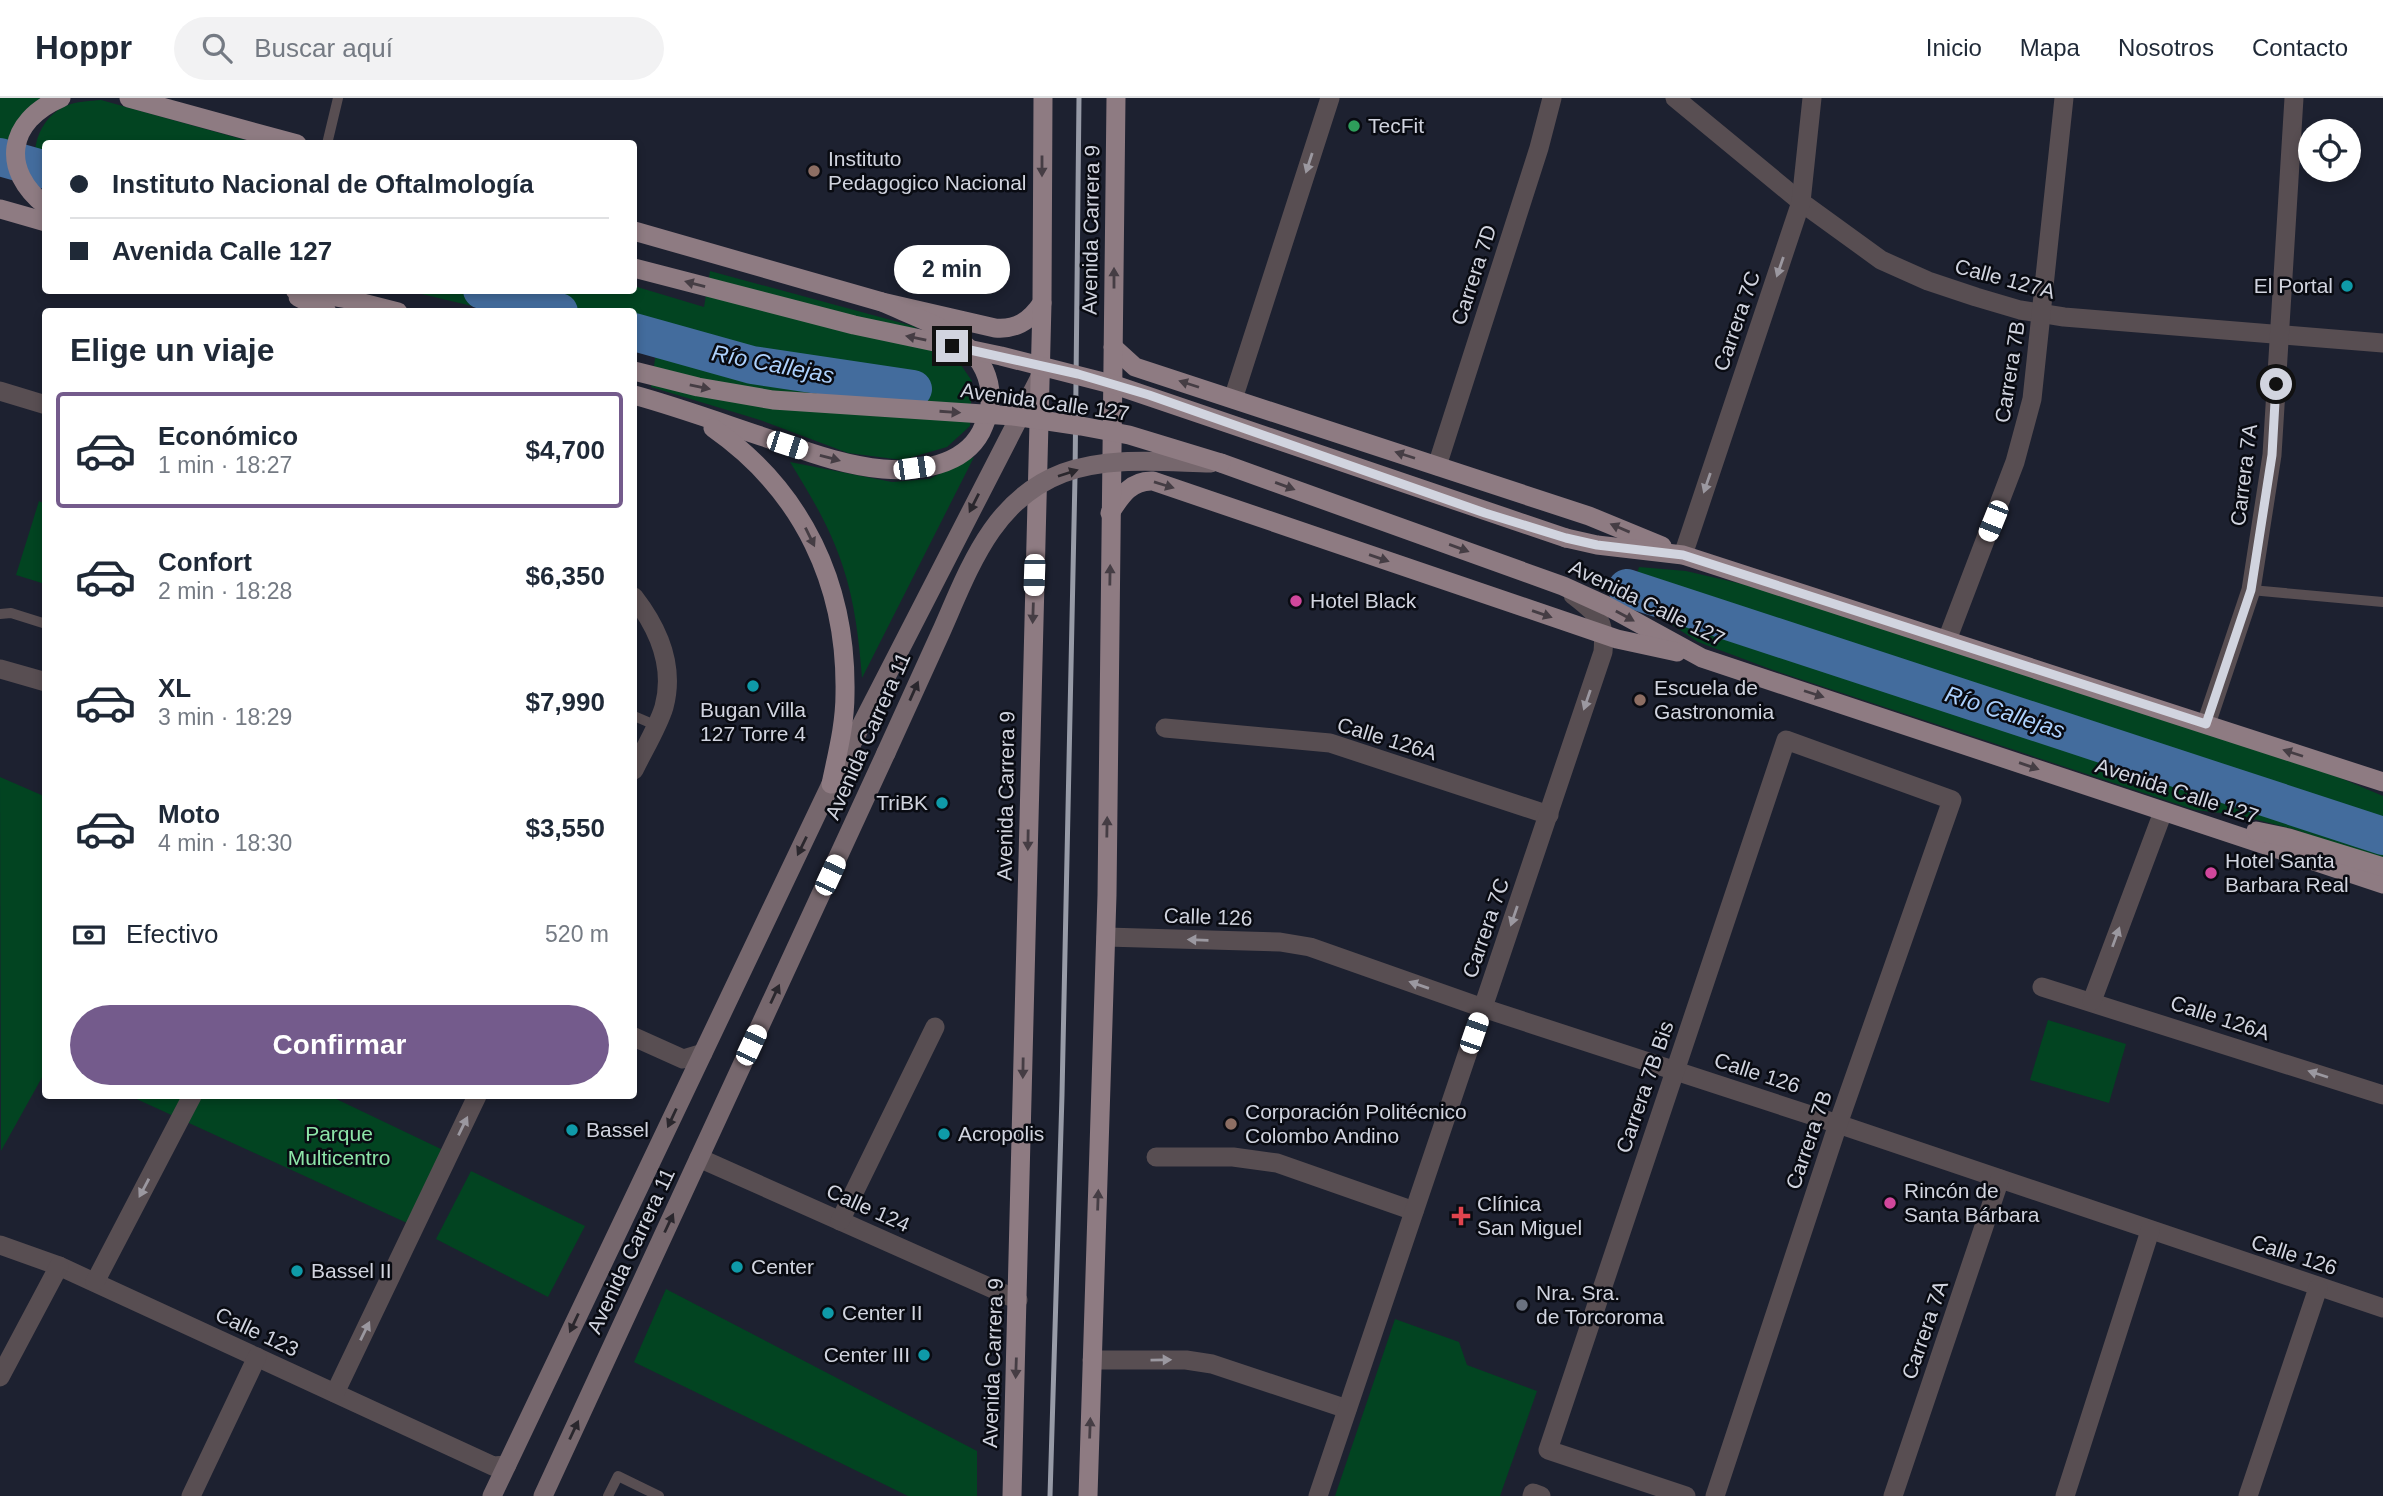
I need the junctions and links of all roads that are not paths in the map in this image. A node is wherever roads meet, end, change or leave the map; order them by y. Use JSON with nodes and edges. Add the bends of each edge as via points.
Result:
{"nodes":[{"id":1,"x":61,"y":98,"type":"edge"},
{"id":2,"x":129,"y":98,"type":"edge"},
{"id":3,"x":338,"y":98,"type":"edge"},
{"id":4,"x":1043,"y":98,"type":"edge"},
{"id":5,"x":1116,"y":98,"type":"edge"},
{"id":6,"x":1330,"y":98,"type":"edge"},
{"id":7,"x":1552,"y":98,"type":"edge"},
{"id":8,"x":1675,"y":98,"type":"edge"},
{"id":9,"x":1812,"y":98,"type":"edge"},
{"id":10,"x":2064,"y":98,"type":"edge"},
{"id":11,"x":2294,"y":98,"type":"edge"},
{"id":12,"x":282,"y":140,"type":"edge"},
{"id":13,"x":328,"y":140,"type":"edge"},
{"id":14,"x":1801,"y":202,"type":"junction"},
{"id":15,"x":42,"y":203,"type":"edge"},
{"id":16,"x":0,"y":209,"type":"edge"},
{"id":17,"x":42,"y":221,"type":"edge"},
{"id":18,"x":637,"y":232,"type":"edge"},
{"id":19,"x":637,"y":269,"type":"edge"},
{"id":20,"x":287,"y":294,"type":"edge"},
{"id":21,"x":291,"y":294,"type":"edge"},
{"id":22,"x":318,"y":294,"type":"edge"},
{"id":23,"x":882,"y":302,"type":"junction"},
{"id":24,"x":1042,"y":303,"type":"junction"},
{"id":25,"x":303,"y":308,"type":"edge"},
{"id":26,"x":319,"y":308,"type":"edge"},
{"id":27,"x":382,"y":308,"type":"edge"},
{"id":28,"x":2041,"y":314,"type":"junction"},
{"id":29,"x":2278,"y":336,"type":"junction"},
{"id":30,"x":2383,"y":344,"type":"edge"},
{"id":31,"x":1113,"y":347,"type":"junction"},
{"id":32,"x":637,"y":372,"type":"edge"},
{"id":33,"x":1040,"y":377,"type":"junction"},
{"id":34,"x":0,"y":391,"type":"edge"},
{"id":35,"x":637,"y":397,"type":"edge"},
{"id":36,"x":1233,"y":399,"type":"junction"},
{"id":37,"x":42,"y":404,"type":"edge"},
{"id":38,"x":695,"y":415,"type":"junction"},
{"id":39,"x":1221,"y":463,"type":"junction"},
{"id":40,"x":1437,"y":466,"type":"junction"},
{"id":41,"x":1110,"y":513,"type":"junction"},
{"id":42,"x":1683,"y":555,"type":"junction"},
{"id":43,"x":1563,"y":586,"type":"junction"},
{"id":44,"x":2251,"y":590,"type":"junction"},
{"id":45,"x":637,"y":601,"type":"edge"},
{"id":46,"x":2383,"y":602,"type":"edge"},
{"id":47,"x":0,"y":614,"type":"edge"},
{"id":48,"x":42,"y":623,"type":"edge"},
{"id":49,"x":1605,"y":635,"type":"junction"},
{"id":50,"x":1947,"y":640,"type":"junction"},
{"id":51,"x":1702,"y":658,"type":"junction"},
{"id":52,"x":0,"y":669,"type":"edge"},
{"id":53,"x":42,"y":681,"type":"edge"},
{"id":54,"x":637,"y":717,"type":"edge"},
{"id":55,"x":2206,"y":724,"type":"junction"},
{"id":56,"x":655,"y":726,"type":"junction"},
{"id":57,"x":1165,"y":728,"type":"dead end"},
{"id":58,"x":637,"y":764,"type":"edge"},
{"id":59,"x":2383,"y":783,"type":"edge"},
{"id":60,"x":831,"y":785,"type":"junction"},
{"id":61,"x":1952,"y":800,"type":"joint"},
{"id":62,"x":2163,"y":811,"type":"junction"},
{"id":63,"x":1549,"y":815,"type":"junction"},
{"id":64,"x":2209,"y":826,"type":"junction"},
{"id":65,"x":2383,"y":867,"type":"edge"},
{"id":66,"x":2383,"y":884,"type":"edge"},
{"id":67,"x":1106,"y":937,"type":"junction"},
{"id":68,"x":2042,"y":987,"type":"dead end"},
{"id":69,"x":2092,"y":1001,"type":"junction"},
{"id":70,"x":1483,"y":1008,"type":"junction"},
{"id":71,"x":935,"y":1027,"type":"dead end"},
{"id":72,"x":637,"y":1038,"type":"edge"},
{"id":73,"x":703,"y":1054,"type":"junction"},
{"id":74,"x":683,"y":1059,"type":"junction"},
{"id":75,"x":1675,"y":1070,"type":"junction"},
{"id":76,"x":690,"y":1080,"type":"junction"},
{"id":77,"x":2383,"y":1095,"type":"edge"},
{"id":78,"x":190,"y":1099,"type":"edge"},
{"id":79,"x":476,"y":1099,"type":"edge"},
{"id":80,"x":1838,"y":1124,"type":"junction"},
{"id":81,"x":1156,"y":1157,"type":"dead end"},
{"id":82,"x":699,"y":1158,"type":"junction"},
{"id":83,"x":2000,"y":1179,"type":"junction"},
{"id":84,"x":1414,"y":1211,"type":"junction"},
{"id":85,"x":840,"y":1221,"type":"junction"},
{"id":86,"x":2150,"y":1231,"type":"junction"},
{"id":87,"x":0,"y":1245,"type":"edge"},
{"id":88,"x":60,"y":1266,"type":"junction"},
{"id":89,"x":95,"y":1282,"type":"junction"},
{"id":90,"x":2318,"y":1288,"type":"junction"},
{"id":91,"x":1018,"y":1300,"type":"junction"},
{"id":92,"x":2383,"y":1308,"type":"edge"},
{"id":93,"x":257,"y":1357,"type":"junction"},
{"id":94,"x":1092,"y":1360,"type":"junction"},
{"id":95,"x":0,"y":1377,"type":"edge"},
{"id":96,"x":335,"y":1393,"type":"junction"},
{"id":97,"x":1347,"y":1409,"type":"junction"},
{"id":98,"x":498,"y":1477,"type":"edge"},
{"id":99,"x":547,"y":1495,"type":"edge"},
{"id":100,"x":191,"y":1496,"type":"edge"},
{"id":101,"x":608,"y":1496,"type":"edge"},
{"id":102,"x":659,"y":1496,"type":"edge"},
{"id":103,"x":1012,"y":1496,"type":"edge"},
{"id":104,"x":1088,"y":1496,"type":"edge"},
{"id":105,"x":1318,"y":1496,"type":"edge"},
{"id":106,"x":1686,"y":1496,"type":"edge"},
{"id":107,"x":1715,"y":1496,"type":"edge"},
{"id":108,"x":1894,"y":1496,"type":"edge"},
{"id":109,"x":2065,"y":1496,"type":"edge"},
{"id":110,"x":2248,"y":1496,"type":"edge"}],
"edges":[{"from":1,"to":15,"type":"main road","via":[[29,117],[15,141],[14,157],[26,189]]},
{"from":2,"to":12,"type":"main road"},
{"from":3,"to":13,"type":"lane"},
{"from":4,"to":24,"type":"main road","name":"Avenida Carrera 9","one_way":true},
{"from":31,"to":5,"type":"main road","name":"Avenida Carrera 9","one_way":true},
{"from":6,"to":36,"type":"street","one_way":true},
{"from":7,"to":40,"type":"street","name":"Carrera 7D"},
{"from":8,"to":14,"type":"street","name":"Calle 127A"},
{"from":9,"to":14,"type":"street","name":"Carrera 7C"},
{"from":10,"to":28,"type":"street","name":"Carrera 7B"},
{"from":11,"to":29,"type":"street","name":"Carrera 7A"},
{"from":14,"to":28,"type":"street","name":"Calle 127A","via":[[1881,260],[1928,281]]},
{"from":14,"to":42,"type":"street","name":"Carrera 7C","one_way":true},
{"from":16,"to":17,"type":"main road"},
{"from":18,"to":23,"type":"main road"},
{"from":42,"to":19,"type":"main road","name":"Avenida Calle 127","one_way":true,"bridge":true,"via":[[1566,538],[1115,385]]},
{"from":20,"to":25,"type":"street"},
{"from":21,"to":26,"type":"main road"},
{"from":22,"to":27,"type":"main road"},
{"from":23,"to":24,"type":"main road","via":[[1002,328],[1026,321]]},
{"from":38,"to":23,"type":"main road","one_way":true,"via":[[855,465],[914,468],[951,460],[977,439],[987,419],[991,398],[985,370],[962,341]]},
{"from":24,"to":33,"type":"main road","name":"Avenida Carrera 9"},
{"from":28,"to":29,"type":"street","name":"Calle 127A"},
{"from":28,"to":50,"type":"street","name":"Carrera 7B","via":[[2038,362],[2025,430]]},
{"from":29,"to":30,"type":"street","name":"Calle 127A"},
{"from":29,"to":44,"type":"street","name":"Carrera 7A","via":[[2272,455]]},
{"from":36,"to":31,"type":"main road","one_way":true,"via":[[1135,367]]},
{"from":31,"to":41,"type":"main road","name":"Avenida Carrera 9"},
{"from":32,"to":39,"type":"main road","name":"Avenida Calle 127","one_way":true,"bridge":true,"via":[[773,400],[1013,416],[1082,426]]},
{"from":33,"to":60,"type":"main road","name":"Avenida Carrera 11","one_way":true},
{"from":33,"to":91,"type":"main road","name":"Avenida Carrera 9","one_way":true},
{"from":34,"to":37,"type":"street"},
{"from":35,"to":38,"type":"main road"},
{"from":40,"to":36,"type":"main road","one_way":true},
{"from":38,"to":60,"type":"main road","one_way":true,"via":[[756,461],[785,494],[825,570],[844,654],[845,697]]},
{"from":39,"to":43,"type":"main road","name":"Avenida Calle 127","one_way":true},
{"from":82,"to":39,"type":"main road","name":"Avenida Carrera 11","one_way":true,"bridge":true,"via":[[979,546],[1020,499],[1063,473],[1133,462]]},
{"from":42,"to":40,"type":"main road","one_way":true,"via":[[1589,516]]},
{"from":41,"to":49,"type":"main road","one_way":true,"via":[[1132,486],[1153,481]]},
{"from":67,"to":41,"type":"main road","name":"Avenida Carrera 9","one_way":true},
{"from":42,"to":50,"type":"main road","name":"Avenida Calle 127"},
{"from":43,"to":49,"type":"street","via":[[1597,614]]},
{"from":43,"to":51,"type":"main road","name":"Avenida Calle 127","one_way":true},
{"from":44,"to":46,"type":"lane"},
{"from":44,"to":55,"type":"street","name":"Carrera 7A"},
{"from":45,"to":56,"type":"street","via":[[663,647],[667,677],[664,708]]},
{"from":47,"to":48,"type":"lane"},
{"from":49,"to":51,"type":"main road"},
{"from":49,"to":63,"type":"street","name":"Carrera 7C","one_way":true,"via":[[1604,652]]},
{"from":50,"to":55,"type":"main road","name":"Avenida Calle 127"},
{"from":51,"to":62,"type":"main road","name":"Avenida Calle 127","one_way":true},
{"from":52,"to":53,"type":"street"},
{"from":54,"to":56,"type":"lane"},
{"from":59,"to":55,"type":"main road","name":"Avenida Calle 127","one_way":true},
{"from":56,"to":58,"type":"street"},
{"from":57,"to":63,"type":"street","name":"Calle 126A","via":[[1330,743]]},
{"from":60,"to":73,"type":"main road","name":"Avenida Carrera 11","one_way":true},
{"from":61,"to":75,"type":"street","name":"Carrera 7B Bis","via":[[1786,740]]},
{"from":61,"to":80,"type":"street","name":"Carrera 7B"},
{"from":62,"to":64,"type":"main road","name":"Avenida Calle 127"},
{"from":69,"to":62,"type":"street","one_way":true},
{"from":63,"to":70,"type":"street","name":"Carrera 7C","one_way":true},
{"from":64,"to":65,"type":"main road","via":[[2289,838]]},
{"from":64,"to":66,"type":"main road","name":"Avenida Calle 127"},
{"from":70,"to":67,"type":"street","name":"Calle 126","one_way":true,"via":[[1310,947]]},
{"from":94,"to":67,"type":"main road","name":"Avenida Carrera 9","one_way":true},
{"from":68,"to":69,"type":"street","name":"Calle 126A"},
{"from":77,"to":69,"type":"street","name":"Calle 126A","one_way":true},
{"from":70,"to":75,"type":"street","name":"Calle 126"},
{"from":70,"to":84,"type":"street","name":"Carrera 7C"},
{"from":71,"to":85,"type":"street"},
{"from":72,"to":74,"type":"street"},
{"from":73,"to":74,"type":"street"},
{"from":73,"to":76,"type":"main road","name":"Avenida Carrera 11"},
{"from":74,"to":76,"type":"street"},
{"from":75,"to":80,"type":"street","name":"Calle 126"},
{"from":75,"to":106,"type":"street","name":"Carrera 7B Bis","via":[[1548,1450]]},
{"from":76,"to":98,"type":"main road","name":"Avenida Carrera 11","one_way":true},
{"from":78,"to":89,"type":"street","one_way":true},
{"from":96,"to":79,"type":"street","one_way":true},
{"from":80,"to":83,"type":"street","name":"Calle 126"},
{"from":80,"to":107,"type":"street","name":"Carrera 7B"},
{"from":81,"to":84,"type":"street","via":[[1233,1157],[1277,1163]]},
{"from":82,"to":85,"type":"street","name":"Calle 124"},
{"from":99,"to":82,"type":"main road","name":"Avenida Carrera 11","one_way":true},
{"from":83,"to":86,"type":"street","name":"Calle 126"},
{"from":83,"to":108,"type":"street","name":"Carrera 7A"},
{"from":84,"to":97,"type":"street","name":"Carrera 7C"},
{"from":85,"to":91,"type":"street","name":"Calle 124"},
{"from":86,"to":90,"type":"street","name":"Calle 126"},
{"from":86,"to":109,"type":"street"},
{"from":87,"to":88,"type":"street","name":"Calle 123"},
{"from":88,"to":89,"type":"street","name":"Calle 123"},
{"from":88,"to":95,"type":"street"},
{"from":89,"to":93,"type":"street","name":"Calle 123"},
{"from":90,"to":92,"type":"street","name":"Calle 126"},
{"from":90,"to":110,"type":"street"},
{"from":91,"to":103,"type":"main road","name":"Avenida Carrera 9","one_way":true},
{"from":93,"to":96,"type":"street","name":"Calle 123"},
{"from":93,"to":100,"type":"street"},
{"from":94,"to":97,"type":"street","one_way":true,"via":[[1212,1364]]},
{"from":104,"to":94,"type":"main road","name":"Avenida Carrera 9","one_way":true},
{"from":96,"to":98,"type":"street","name":"Calle 123"},
{"from":97,"to":105,"type":"street","name":"Carrera 7C"},
{"from":101,"to":102,"type":"lane","via":[[618,1476]]}]}
